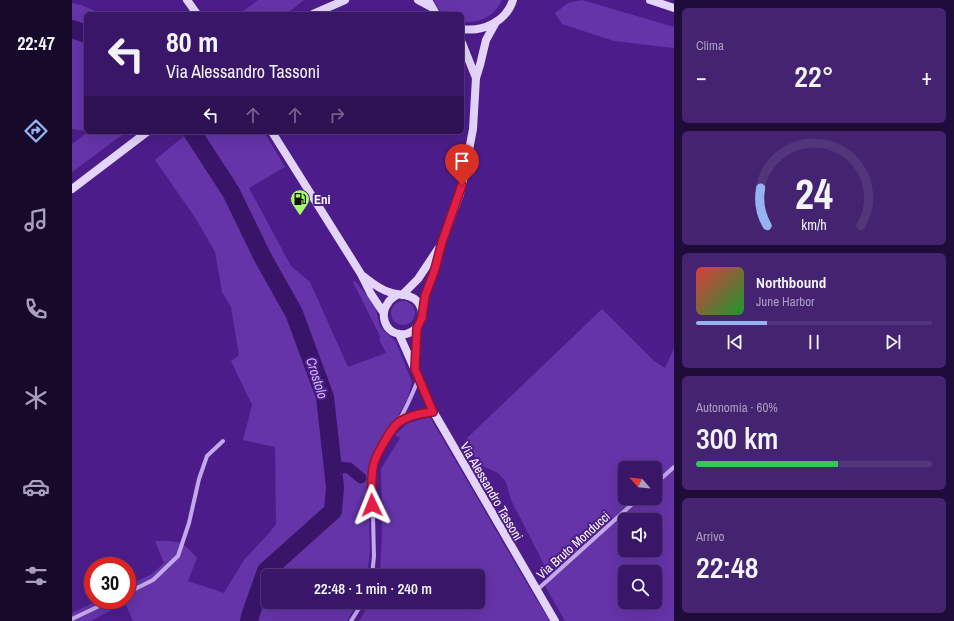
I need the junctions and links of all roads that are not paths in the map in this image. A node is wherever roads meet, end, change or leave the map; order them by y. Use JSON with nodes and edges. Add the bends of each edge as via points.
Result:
{"nodes":[{"id":1,"x":187,"y":0,"type":"edge"},
{"id":2,"x":345,"y":0,"type":"edge"},
{"id":3,"x":418,"y":0,"type":"edge"},
{"id":4,"x":650,"y":0,"type":"edge"},
{"id":5,"x":513,"y":1,"type":"edge"},
{"id":6,"x":432,"y":7,"type":"edge"},
{"id":7,"x":674,"y":8,"type":"edge"},
{"id":8,"x":196,"y":12,"type":"edge"},
{"id":9,"x":318,"y":12,"type":"edge"},
{"id":10,"x":496,"y":22,"type":"junction"},
{"id":11,"x":464,"y":29,"type":"edge"},
{"id":12,"x":464,"y":48,"type":"edge"},
{"id":13,"x":476,"y":78,"type":"junction"},
{"id":14,"x":144,"y":134,"type":"edge"},
{"id":15,"x":273,"y":134,"type":"edge"},
{"id":16,"x":72,"y":189,"type":"edge"},
{"id":17,"x":442,"y":242,"type":"junction"},
{"id":18,"x":361,"y":274,"type":"junction"},
{"id":19,"x":400,"y":295,"type":"junction"},
{"id":20,"x":422,"y":310,"type":"junction"},
{"id":21,"x":383,"y":312,"type":"junction"},
{"id":22,"x":417,"y":328,"type":"junction"},
{"id":23,"x":399,"y":334,"type":"junction"},
{"id":24,"x":415,"y":369,"type":"junction"},
{"id":25,"x":418,"y":379,"type":"junction"},
{"id":26,"x":433,"y":412,"type":"junction"},
{"id":27,"x":398,"y":424,"type":"junction"},
{"id":28,"x":223,"y":441,"type":"dead end"},
{"id":29,"x":674,"y":467,"type":"edge"},
{"id":30,"x":662,"y":478,"type":"edge"},
{"id":31,"x":631,"y":505,"type":"edge"},
{"id":32,"x":373,"y":569,"type":"edge"},
{"id":33,"x":136,"y":588,"type":"edge"},
{"id":34,"x":537,"y":590,"type":"junction"},
{"id":35,"x":93,"y":609,"type":"edge"},
{"id":36,"x":359,"y":609,"type":"edge"},
{"id":37,"x":72,"y":619,"type":"edge"},
{"id":38,"x":351,"y":621,"type":"edge"},
{"id":39,"x":556,"y":621,"type":"edge"}],
"edges":[{"from":1,"to":8,"type":"street"},
{"from":2,"to":9,"type":"street"},
{"from":3,"to":6,"type":"street"},
{"from":4,"to":7,"type":"street"},
{"from":5,"to":10,"type":"street"},
{"from":10,"to":11,"type":"street","via":[[476,30]]},
{"from":10,"to":13,"type":"street","via":[[486,40]]},
{"from":12,"to":13,"type":"street"},
{"from":13,"to":17,"type":"street","via":[[470,149],[460,194]]},
{"from":14,"to":16,"type":"street"},
{"from":15,"to":18,"type":"street","name":"Via Alessandro Tassoni"},
{"from":17,"to":19,"type":"street","via":[[418,279]]},
{"from":17,"to":20,"type":"street"},
{"from":18,"to":19,"type":"street","name":"Via Alessandro Tassoni","via":[[379,287]]},
{"from":18,"to":21,"type":"street","name":"Via Alessandro Tassoni"},
{"from":19,"to":20,"type":"street","name":"Via Alessandro Tassoni","via":[[415,299]]},
{"from":19,"to":21,"type":"street","via":[[387,303]]},
{"from":20,"to":22,"type":"street","name":"Via Alessandro Tassoni","via":[[422,318]]},
{"from":21,"to":23,"type":"street","name":"Via Alessandro Tassoni","via":[[386,325]]},
{"from":22,"to":23,"type":"street","via":[[411,333]]},
{"from":22,"to":24,"type":"street","name":"Via Alessandro Tassoni"},
{"from":23,"to":24,"type":"street","name":"Via Alessandro Tassoni"},
{"from":24,"to":25,"type":"street","name":"Via Alessandro Tassoni"},
{"from":25,"to":26,"type":"street","name":"Via Alessandro Tassoni"},
{"from":25,"to":27,"type":"street"},
{"from":26,"to":27,"type":"street","via":[[425,412]]},
{"from":26,"to":34,"type":"street","name":"Via Alessandro Tassoni"},
{"from":27,"to":32,"type":"street","via":[[376,456],[373,467]]},
{"from":28,"to":33,"type":"street","via":[[207,456],[178,556],[153,580]]},
{"from":29,"to":30,"type":"street"},
{"from":31,"to":34,"type":"street","name":"Via Bruto Monducci"},
{"from":34,"to":39,"type":"street","name":"Via Alessandro Tassoni"},
{"from":35,"to":37,"type":"street"},
{"from":36,"to":38,"type":"street"}]}
